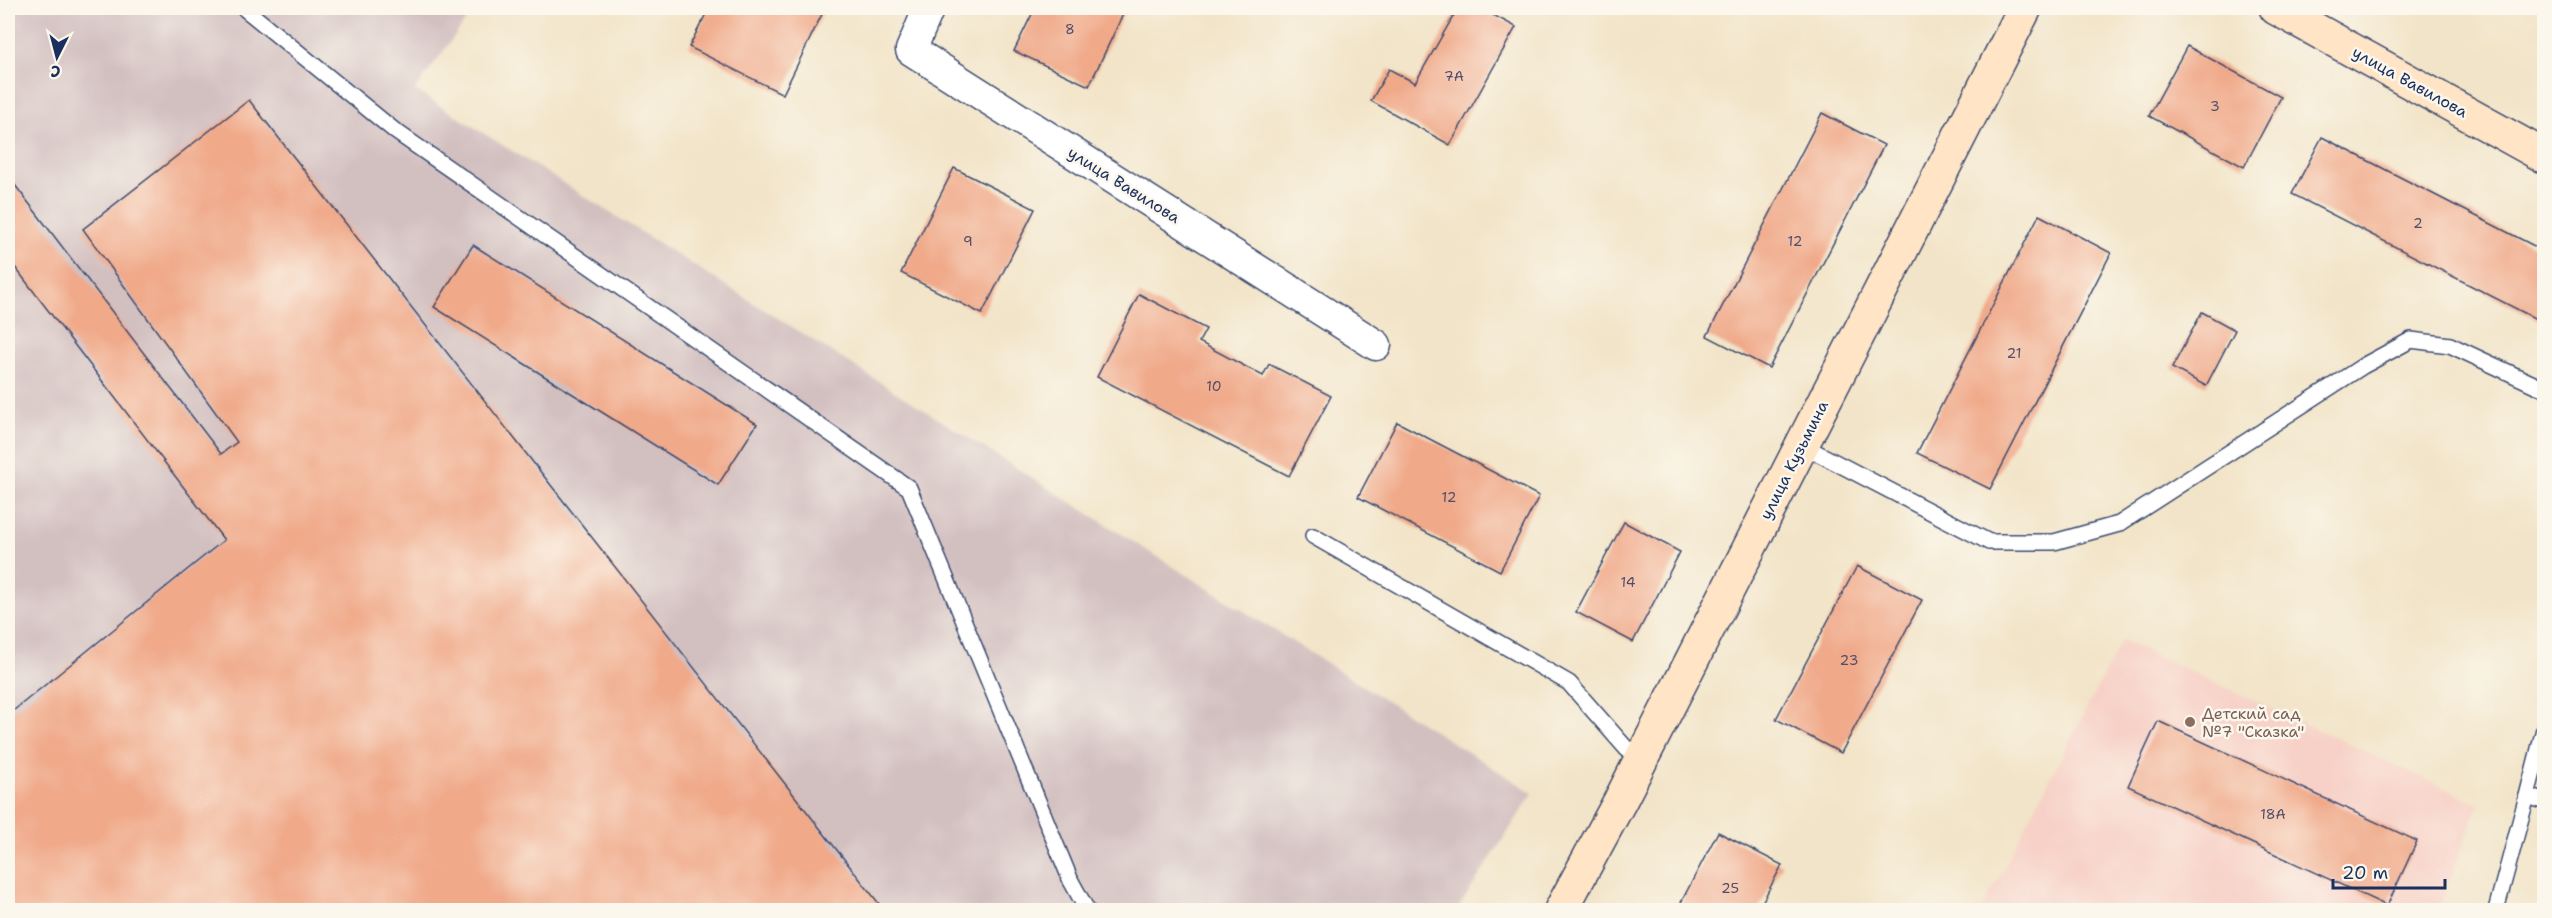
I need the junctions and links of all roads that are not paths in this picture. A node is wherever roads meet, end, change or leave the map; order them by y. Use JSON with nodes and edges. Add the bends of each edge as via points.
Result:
{"nodes":[{"id":1,"x":929,"y":8,"type":"edge"},
{"id":2,"x":2025,"y":8,"type":"edge"},
{"id":3,"x":2277,"y":8,"type":"edge"},
{"id":4,"x":245,"y":9,"type":"dead end"},
{"id":5,"x":2544,"y":156,"type":"edge"},
{"id":6,"x":1376,"y":345,"type":"dead end"},
{"id":7,"x":2544,"y":389,"type":"edge"},
{"id":8,"x":1802,"y":445,"type":"junction"},
{"id":9,"x":1313,"y":537,"type":"dead end"},
{"id":10,"x":2544,"y":729,"type":"edge"},
{"id":11,"x":1639,"y":763,"type":"junction"},
{"id":12,"x":2527,"y":796,"type":"junction"},
{"id":13,"x":2544,"y":801,"type":"edge"},
{"id":14,"x":1087,"y":910,"type":"edge"},
{"id":15,"x":1561,"y":910,"type":"edge"},
{"id":16,"x":2496,"y":910,"type":"edge"}],
"edges":[{"from":1,"to":6,"type":"street","name":"улица Вавилова","via":[[911,50]]},
{"from":2,"to":8,"type":"main road","name":"улица Кузьмина"},
{"from":3,"to":5,"type":"main road","name":"улица Вавилова"},
{"from":4,"to":14,"type":"lane","via":[[395,131],[909,488],[1071,881]]},
{"from":7,"to":8,"type":"lane","via":[[2450,345],[2411,340],[2363,366],[2119,524],[2054,542],[1989,542]]},
{"from":8,"to":11,"type":"main road","name":"улица Кузьмина"},
{"from":9,"to":11,"type":"lane","via":[[1569,683]]},
{"from":10,"to":12,"type":"lane"},
{"from":11,"to":15,"type":"main road","name":"улица Кузьмина"},
{"from":12,"to":13,"type":"lane"},
{"from":12,"to":16,"type":"lane"}]}
